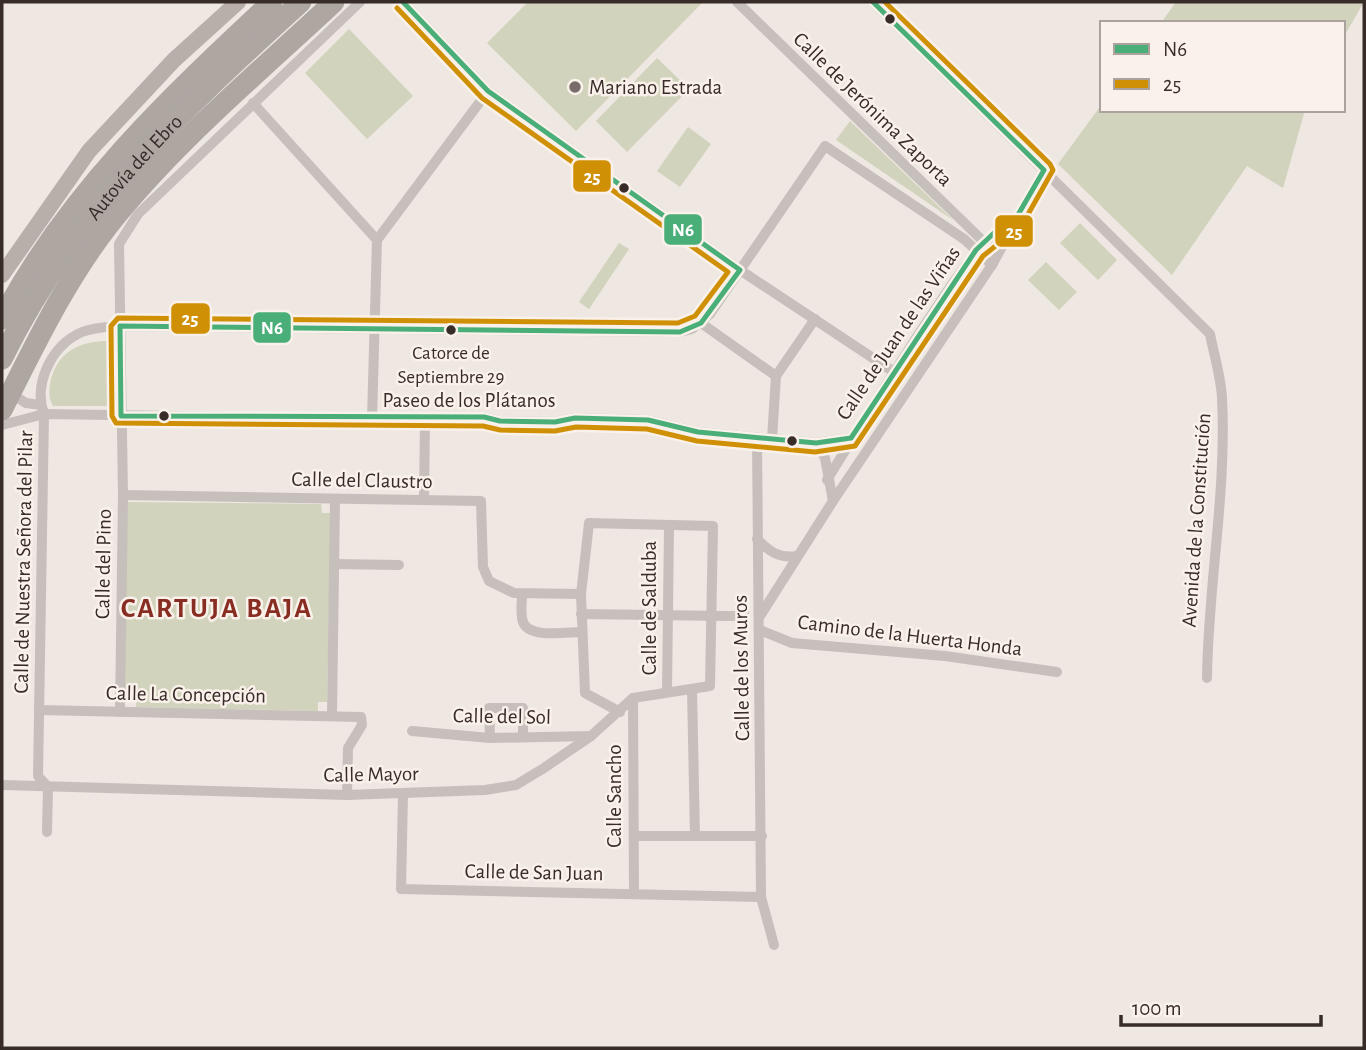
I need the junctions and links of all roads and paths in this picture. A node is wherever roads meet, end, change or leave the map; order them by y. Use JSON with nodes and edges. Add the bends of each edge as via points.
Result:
{"nodes":[{"id":1,"x":238,"y":2,"type":"edge"},
{"id":2,"x":272,"y":2,"type":"edge"},
{"id":3,"x":301,"y":2,"type":"edge"},
{"id":4,"x":334,"y":2,"type":"edge"},
{"id":5,"x":360,"y":2,"type":"edge"},
{"id":6,"x":403,"y":2,"type":"edge"},
{"id":7,"x":737,"y":2,"type":"edge"},
{"id":8,"x":873,"y":2,"type":"edge"},
{"id":9,"x":488,"y":91,"type":"junction"},
{"id":10,"x":253,"y":103,"type":"junction"},
{"id":11,"x":1044,"y":170,"type":"junction"},
{"id":12,"x":1015,"y":220,"type":"junction"},
{"id":13,"x":377,"y":240,"type":"junction"},
{"id":14,"x":980,"y":246,"type":"junction"},
{"id":15,"x":992,"y":265,"type":"junction"},
{"id":16,"x":740,"y":270,"type":"junction"},
{"id":17,"x":2,"y":275,"type":"edge"},
{"id":18,"x":2,"y":319,"type":"edge"},
{"id":19,"x":815,"y":319,"type":"junction"},
{"id":20,"x":701,"y":323,"type":"junction"},
{"id":21,"x":120,"y":326,"type":"junction"},
{"id":22,"x":374,"y":329,"type":"junction"},
{"id":23,"x":2,"y":359,"type":"edge"},
{"id":24,"x":894,"y":372,"type":"junction"},
{"id":25,"x":776,"y":376,"type":"junction"},
{"id":26,"x":6,"y":402,"type":"edge"},
{"id":27,"x":42,"y":410,"type":"junction"},
{"id":28,"x":121,"y":416,"type":"junction"},
{"id":29,"x":425,"y":418,"type":"junction"},
{"id":30,"x":372,"y":419,"type":"junction"},
{"id":31,"x":2,"y":425,"type":"edge"},
{"id":32,"x":757,"y":438,"type":"junction"},
{"id":33,"x":851,"y":438,"type":"junction"},
{"id":34,"x":772,"y":439,"type":"junction"},
{"id":35,"x":816,"y":443,"type":"junction"},
{"id":36,"x":827,"y":480,"type":"junction"},
{"id":37,"x":123,"y":495,"type":"junction"},
{"id":38,"x":335,"y":499,"type":"junction"},
{"id":39,"x":424,"y":500,"type":"junction"},
{"id":40,"x":833,"y":501,"type":"junction"},
{"id":41,"x":669,"y":526,"type":"junction"},
{"id":42,"x":757,"y":539,"type":"junction"},
{"id":43,"x":797,"y":556,"type":"junction"},
{"id":44,"x":335,"y":564,"type":"junction"},
{"id":45,"x":399,"y":565,"type":"dead end"},
{"id":46,"x":522,"y":594,"type":"junction"},
{"id":47,"x":581,"y":594,"type":"junction"},
{"id":48,"x":581,"y":614,"type":"junction"},
{"id":49,"x":666,"y":615,"type":"junction"},
{"id":50,"x":712,"y":616,"type":"junction"},
{"id":51,"x":726,"y":616,"type":"tunnel mouth"},
{"id":52,"x":755,"y":616,"type":"junction"},
{"id":53,"x":760,"y":630,"type":"junction"},
{"id":54,"x":581,"y":632,"type":"junction"},
{"id":55,"x":1057,"y":672,"type":"dead end"},
{"id":56,"x":1207,"y":678,"type":"dead end"},
{"id":57,"x":692,"y":689,"type":"junction"},
{"id":58,"x":667,"y":691,"type":"junction"},
{"id":59,"x":633,"y":698,"type":"junction"},
{"id":60,"x":40,"y":710,"type":"junction"},
{"id":61,"x":120,"y":712,"type":"junction"},
{"id":62,"x":620,"y":712,"type":"junction"},
{"id":63,"x":332,"y":715,"type":"junction"},
{"id":64,"x":412,"y":731,"type":"dead end"},
{"id":65,"x":523,"y":736,"type":"junction"},
{"id":66,"x":591,"y":736,"type":"junction"},
{"id":67,"x":490,"y":738,"type":"junction"},
{"id":68,"x":2,"y":785,"type":"edge"},
{"id":69,"x":48,"y":787,"type":"junction"},
{"id":70,"x":347,"y":794,"type":"junction"},
{"id":71,"x":403,"y":794,"type":"junction"},
{"id":72,"x":47,"y":832,"type":"dead end"},
{"id":73,"x":634,"y":836,"type":"junction"},
{"id":74,"x":695,"y":836,"type":"junction"},
{"id":75,"x":762,"y":836,"type":"junction"},
{"id":76,"x":634,"y":893,"type":"junction"},
{"id":77,"x":761,"y":897,"type":"junction"},
{"id":78,"x":774,"y":945,"type":"dead end"}],
"edges":[{"from":1,"to":17,"type":"street","via":[[174,60],[89,151]]},
{"from":2,"to":18,"type":"highway","name":"Autovía del Ebro","via":[[130,139],[54,233]]},
{"from":3,"to":23,"type":"highway","name":"Autovía del Ebro","via":[[125,172],[59,259]]},
{"from":4,"to":26,"type":"highway","via":[[186,139],[116,217],[71,279]]},
{"from":5,"to":10,"type":"street","name":"Calle del Pino"},
{"from":6,"to":9,"type":"street"},
{"from":7,"to":14,"type":"street","name":"Calle de Jerónima Zaporta"},
{"from":8,"to":11,"type":"street","name":"Avenida de la Constitución"},
{"from":9,"to":13,"type":"street"},
{"from":9,"to":16,"type":"street"},
{"from":10,"to":13,"type":"street"},
{"from":10,"to":21,"type":"street","name":"Calle del Pino","via":[[122,235],[117,254]]},
{"from":11,"to":12,"type":"street","name":"Calle de Juan de las Viñas"},
{"from":11,"to":56,"type":"street","name":"Avenida de la Constitución","via":[[1210,334],[1222,395],[1222,460]]},
{"from":12,"to":14,"type":"street","name":"Calle de Juan de las Viñas"},
{"from":12,"to":15,"type":"street","name":"Calle de Juan de las Viñas"},
{"from":13,"to":22,"type":"street"},
{"from":14,"to":15,"type":"street","name":"Calle de Jerónima Zaporta"},
{"from":14,"to":16,"type":"street","name":"Calle de Jerónima Zaporta","via":[[825,146]]},
{"from":14,"to":24,"type":"street","name":"Calle de Juan de las Viñas"},
{"from":15,"to":40,"type":"street","name":"Calle de Juan de las Viñas"},
{"from":16,"to":19,"type":"street"},
{"from":16,"to":20,"type":"street"},
{"from":19,"to":24,"type":"street"},
{"from":19,"to":25,"type":"street"},
{"from":20,"to":22,"type":"street","name":"Calle de Nuestra Señora del Pilar","via":[[680,332]]},
{"from":20,"to":25,"type":"street"},
{"from":21,"to":22,"type":"street","name":"Calle de Nuestra Señora del Pilar"},
{"from":21,"to":27,"type":"street","name":"Calle de Nuestra Señora del Pilar","via":[[86,331],[63,345],[45,373]]},
{"from":21,"to":28,"type":"street","name":"Calle del Pino"},
{"from":22,"to":30,"type":"street"},
{"from":24,"to":33,"type":"street","name":"Calle de Juan de las Viñas"},
{"from":25,"to":34,"type":"street"},
{"from":26,"to":27,"type":"street"},
{"from":27,"to":28,"type":"street","name":"Paseo de los Plátanos"},
{"from":27,"to":31,"type":"street","name":"Paseo de los Plátanos"},
{"from":27,"to":60,"type":"street","name":"Calle de Nuestra Señora del Pilar"},
{"from":28,"to":30,"type":"street","name":"Paseo de los Plátanos"},
{"from":28,"to":37,"type":"street","name":"Calle del Pino"},
{"from":29,"to":30,"type":"street","name":"Paseo de los Plátanos"},
{"from":29,"to":32,"type":"street","name":"Paseo de los Plátanos","via":[[639,419]]},
{"from":29,"to":39,"type":"street"},
{"from":32,"to":34,"type":"street","name":"Paseo de los Plátanos"},
{"from":32,"to":42,"type":"street","name":"Calle de los Muros"},
{"from":33,"to":35,"type":"street","name":"Paseo de los Plátanos"},
{"from":33,"to":36,"type":"street","name":"Calle de Juan de las Viñas"},
{"from":34,"to":35,"type":"street","name":"Paseo de los Plátanos"},
{"from":35,"to":36,"type":"street","via":[[825,458]]},
{"from":36,"to":40,"type":"street"},
{"from":37,"to":38,"type":"street","name":"Calle del Claustro"},
{"from":37,"to":61,"type":"street","name":"Calle del Pino"},
{"from":38,"to":39,"type":"street","name":"Calle del Claustro"},
{"from":38,"to":44,"type":"street"},
{"from":39,"to":46,"type":"street","name":"Calle del Claustro","via":[[481,501],[486,577],[500,588]]},
{"from":40,"to":43,"type":"street","name":"Calle de Juan de las Viñas"},
{"from":41,"to":47,"type":"street","via":[[589,523]]},
{"from":41,"to":49,"type":"street","name":"Calle de Salduba"},
{"from":41,"to":50,"type":"street","via":[[713,526]]},
{"from":42,"to":43,"type":"street","via":[[772,552]]},
{"from":42,"to":52,"type":"street","name":"Calle de los Muros"},
{"from":43,"to":52,"type":"street","name":"Calle de Juan de las Viñas"},
{"from":44,"to":45,"type":"street"},
{"from":44,"to":63,"type":"street"},
{"from":46,"to":47,"type":"street"},
{"from":46,"to":54,"type":"street","via":[[522,621],[527,628]]},
{"from":47,"to":48,"type":"street"},
{"from":48,"to":49,"type":"street"},
{"from":48,"to":54,"type":"street"},
{"from":49,"to":50,"type":"street"},
{"from":49,"to":58,"type":"street","name":"Calle de Salduba"},
{"from":50,"to":51,"type":"street"},
{"from":50,"to":57,"type":"street","via":[[710,686]]},
{"from":52,"to":53,"type":"street","name":"Calle de los Muros"},
{"from":53,"to":55,"type":"street","name":"Camino de la Huerta Honda","via":[[793,643],[945,656]]},
{"from":53,"to":75,"type":"street","name":"Calle de los Muros"},
{"from":54,"to":62,"type":"street","via":[[585,693]]},
{"from":57,"to":58,"type":"street"},
{"from":57,"to":74,"type":"street"},
{"from":58,"to":59,"type":"street"},
{"from":59,"to":62,"type":"street","name":"Calle Mayor"},
{"from":59,"to":73,"type":"street","name":"Calle Sancho"},
{"from":60,"to":61,"type":"street","name":"Calle La Concepción"},
{"from":60,"to":69,"type":"street","name":"Calle de Nuestra Señora del Pilar","via":[[38,776]]},
{"from":61,"to":63,"type":"street","name":"Calle La Concepción"},
{"from":62,"to":66,"type":"street","name":"Calle Mayor"},
{"from":63,"to":70,"type":"street","name":"Calle La Concepción","via":[[361,717],[362,725],[348,748]]},
{"from":64,"to":67,"type":"street","name":"Calle del Sol"},
{"from":65,"to":66,"type":"street","name":"Calle del Sol"},
{"from":65,"to":67,"type":"street","name":"Calle del Sol"},
{"from":65,"to":67,"type":"street","via":[[523,708],[489,708]]},
{"from":66,"to":71,"type":"street","name":"Calle Mayor","via":[[516,785]]},
{"from":68,"to":69,"type":"street","name":"Calle Mayor"},
{"from":69,"to":70,"type":"street","name":"Calle Mayor"},
{"from":69,"to":72,"type":"street","name":"Calle de Nuestra Señora del Pilar"},
{"from":70,"to":71,"type":"street","name":"Calle Mayor"},
{"from":71,"to":76,"type":"street","name":"Calle de San Juan","via":[[401,889]]},
{"from":73,"to":74,"type":"street"},
{"from":73,"to":76,"type":"street","name":"Calle Sancho"},
{"from":74,"to":75,"type":"street"},
{"from":75,"to":77,"type":"street","name":"Calle de los Muros"},
{"from":76,"to":77,"type":"street","name":"Calle de San Juan"},
{"from":77,"to":78,"type":"street","name":"Calle de los Muros"}]}
